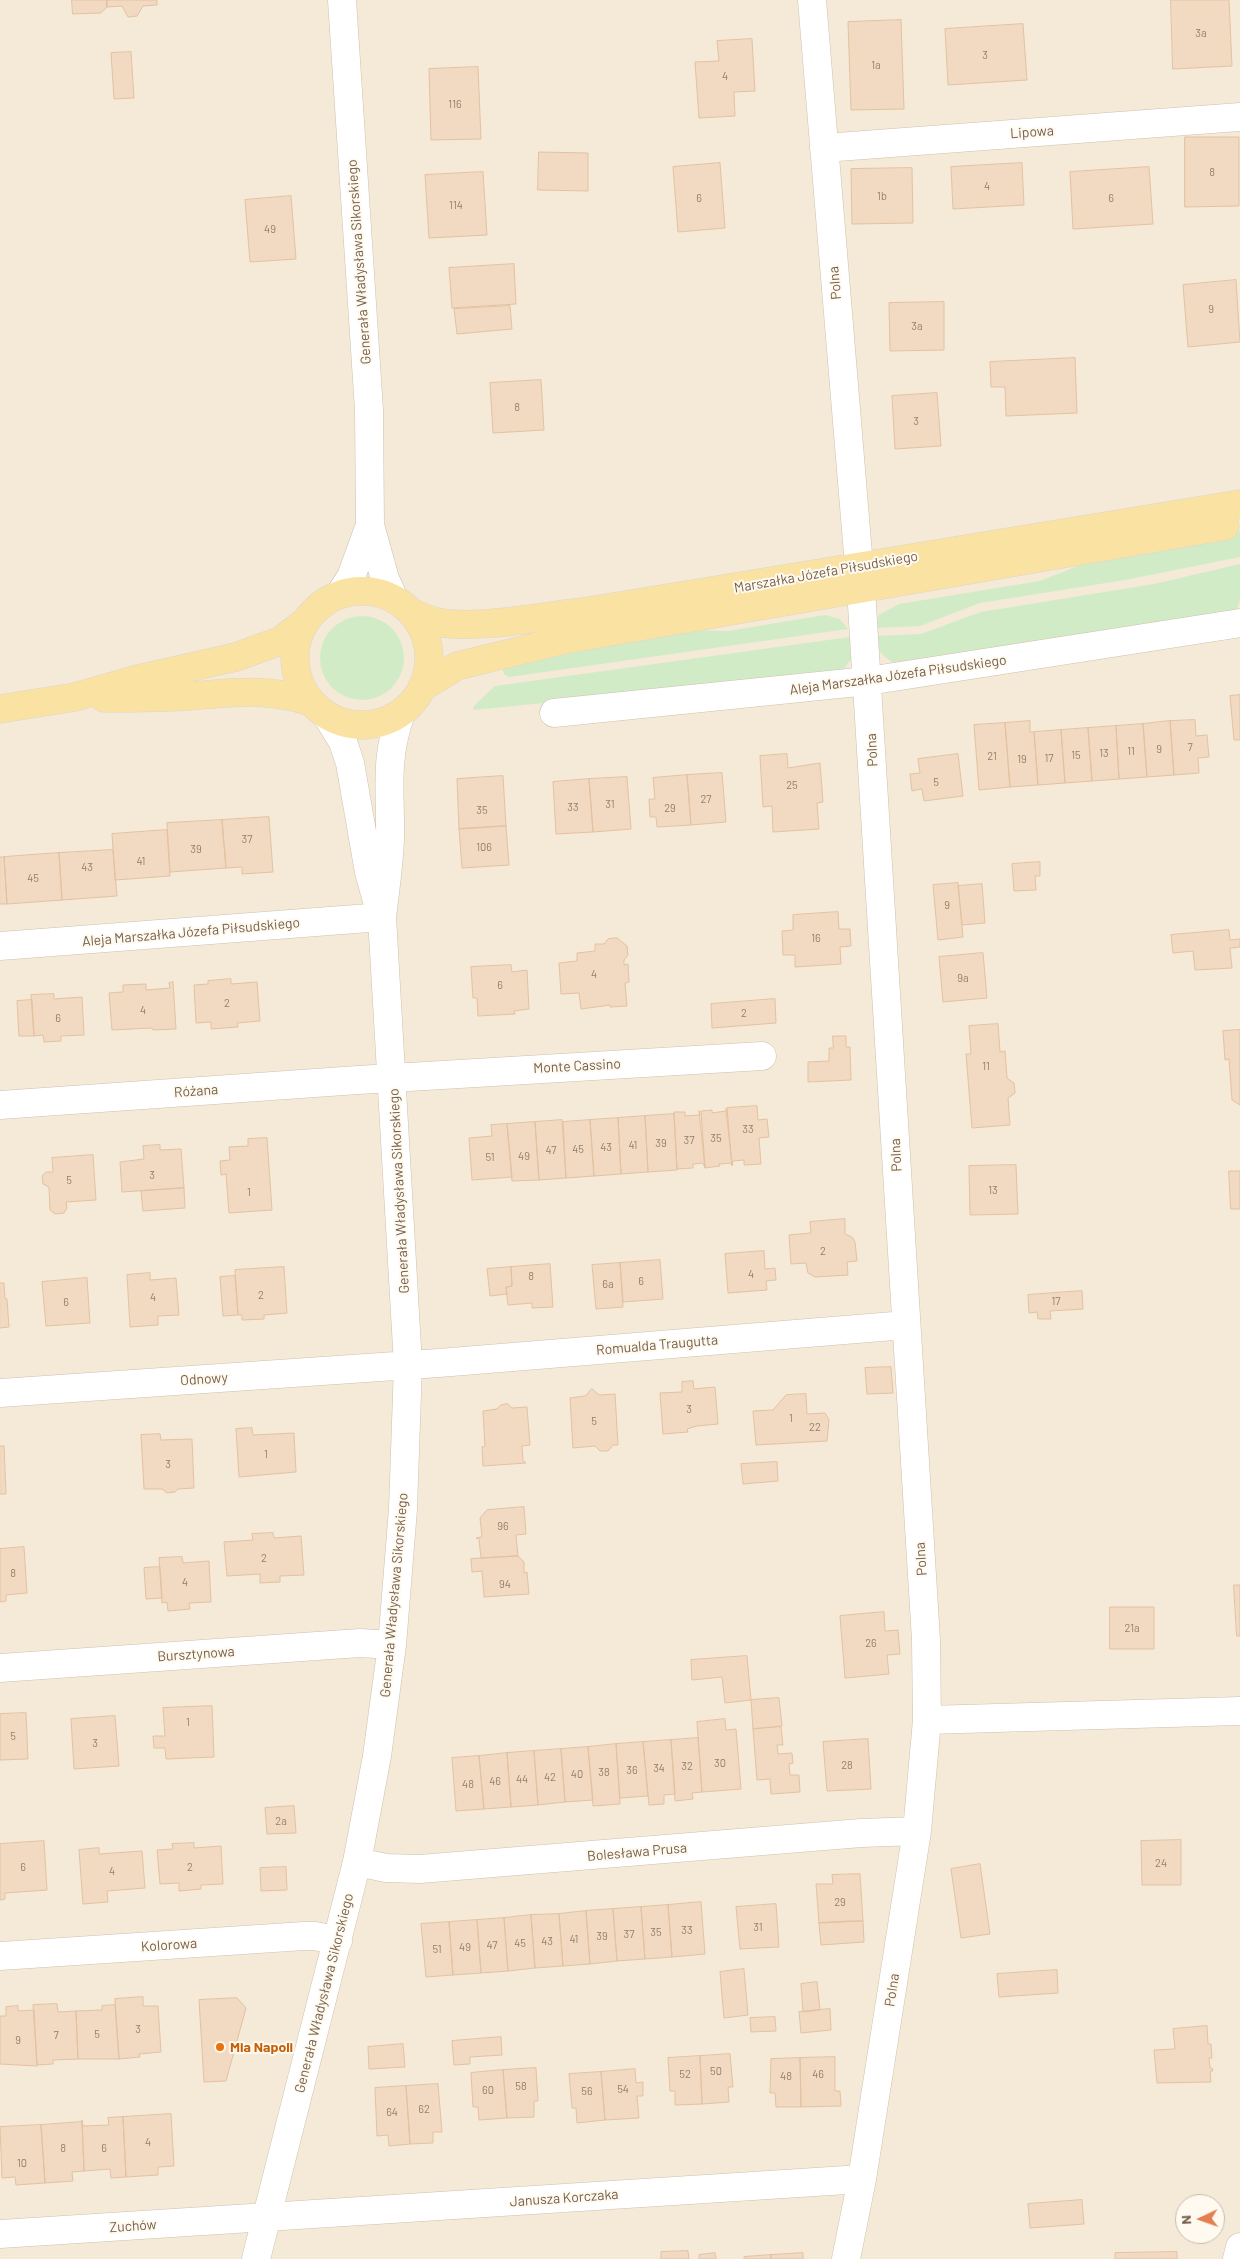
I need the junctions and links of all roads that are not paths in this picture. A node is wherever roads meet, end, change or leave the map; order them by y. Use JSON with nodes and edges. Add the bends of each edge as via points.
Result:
{"nodes":[{"id":1,"x":342,"y":0,"type":"edge"},
{"id":2,"x":812,"y":0,"type":"edge"},
{"id":3,"x":1240,"y":117,"type":"edge"},
{"id":4,"x":824,"y":148,"type":"junction"},
{"id":5,"x":1240,"y":504,"type":"edge"},
{"id":6,"x":1240,"y":523,"type":"edge"},
{"id":7,"x":370,"y":525,"type":"junction"},
{"id":8,"x":860,"y":578,"type":"junction"},
{"id":9,"x":340,"y":594,"type":"junction"},
{"id":10,"x":403,"y":606,"type":"junction"},
{"id":11,"x":306,"y":620,"type":"junction"},
{"id":12,"x":1240,"y":623,"type":"edge"},
{"id":13,"x":868,"y":682,"type":"junction"},
{"id":14,"x":423,"y":687,"type":"junction"},
{"id":15,"x":75,"y":697,"type":"junction"},
{"id":16,"x":0,"y":709,"type":"edge"},
{"id":17,"x":319,"y":709,"type":"junction"},
{"id":18,"x":401,"y":713,"type":"junction"},
{"id":19,"x":554,"y":714,"type":"dead end"},
{"id":20,"x":382,"y":916,"type":"junction"},
{"id":21,"x":0,"y":946,"type":"edge"},
{"id":22,"x":762,"y":1056,"type":"dead end"},
{"id":23,"x":393,"y":1077,"type":"junction"},
{"id":24,"x":0,"y":1105,"type":"edge"},
{"id":25,"x":906,"y":1325,"type":"junction"},
{"id":26,"x":408,"y":1365,"type":"junction"},
{"id":27,"x":0,"y":1394,"type":"edge"},
{"id":28,"x":392,"y":1645,"type":"junction"},
{"id":29,"x":0,"y":1668,"type":"edge"},
{"id":30,"x":1240,"y":1711,"type":"edge"},
{"id":31,"x":926,"y":1720,"type":"junction"},
{"id":32,"x":916,"y":1831,"type":"junction"},
{"id":33,"x":357,"y":1862,"type":"junction"},
{"id":34,"x":338,"y":1941,"type":"junction"},
{"id":35,"x":0,"y":1956,"type":"edge"},
{"id":36,"x":862,"y":2179,"type":"junction"},
{"id":37,"x":267,"y":2218,"type":"junction"},
{"id":38,"x":0,"y":2234,"type":"edge"},
{"id":39,"x":1240,"y":2247,"type":"edge"},
{"id":40,"x":256,"y":2259,"type":"edge"},
{"id":41,"x":846,"y":2259,"type":"edge"},
{"id":42,"x":1237,"y":2259,"type":"edge"}],
"edges":[{"from":1,"to":7,"type":"street","name":"Generała Władysława Sikorskiego","via":[[369,410]]},
{"from":2,"to":4,"type":"street","name":"Polna"},
{"from":3,"to":4,"type":"street","name":"Lipowa"},
{"from":4,"to":8,"type":"street","name":"Polna"},
{"from":5,"to":8,"type":"main road","name":"Marszałka Józefa Piłsudskiego"},
{"from":6,"to":8,"type":"main road","name":"Marszałka Józefa Piłsudskiego"},
{"from":7,"to":9,"type":"street","name":"Generała Władysława Sikorskiego","via":[[351,577]]},
{"from":7,"to":10,"type":"street","name":"Generała Władysława Sikorskiego","via":[[385,579]]},
{"from":8,"to":10,"type":"main road","name":"Marszałka Józefa Piłsudskiego","via":[[484,623],[436,622]]},
{"from":8,"to":13,"type":"street","name":"Polna"},
{"from":8,"to":14,"type":"main road","name":"Marszałka Józefa Piłsudskiego","via":[[568,638],[457,666]]},
{"from":9,"to":10,"type":"main road","via":[[358,590],[376,592]]},
{"from":9,"to":11,"type":"main road","via":[[321,605]]},
{"from":10,"to":14,"type":"main road","via":[[423,629],[429,648],[429,668]]},
{"from":11,"to":15,"type":"main road","via":[[280,642],[236,657]]},
{"from":11,"to":17,"type":"main road","via":[[297,640],[295,662],[300,683]]},
{"from":12,"to":13,"type":"street","name":"Aleja Marszałka Józefa Piłsudskiego"},
{"from":13,"to":19,"type":"street","name":"Aleja Marszałka Józefa Piłsudskiego"},
{"from":13,"to":25,"type":"street","name":"Polna"},
{"from":14,"to":18,"type":"main road","via":[[414,702]]},
{"from":15,"to":16,"type":"main road"},
{"from":15,"to":17,"type":"main road","via":[[141,698],[241,691],[287,694]]},
{"from":17,"to":18,"type":"main road","via":[[346,723],[364,725],[384,722]]},
{"from":17,"to":20,"type":"street","name":"Generała Władysława Sikorskiego","via":[[343,742],[350,763],[369,872]]},
{"from":18,"to":20,"type":"street","name":"Generała Władysława Sikorskiego","via":[[389,759],[389,846]]},
{"from":20,"to":21,"type":"street","name":"Aleja Marszałka Józefa Piłsudskiego"},
{"from":20,"to":23,"type":"street","name":"Generała Władysława Sikorskiego"},
{"from":22,"to":23,"type":"street","name":"Monte Cassino"},
{"from":23,"to":24,"type":"street","name":"Różana"},
{"from":23,"to":26,"type":"street","name":"Generała Władysława Sikorskiego"},
{"from":25,"to":26,"type":"street","name":"Romualda Traugutta"},
{"from":25,"to":31,"type":"street","name":"Polna","via":[[926,1640]]},
{"from":26,"to":27,"type":"street","name":"Odnowy"},
{"from":26,"to":28,"type":"street","name":"Generała Władysława Sikorskiego"},
{"from":28,"to":29,"type":"street","name":"Bursztynowa","via":[[360,1643]]},
{"from":28,"to":33,"type":"street","name":"Generała Władysława Sikorskiego","via":[[377,1756]]},
{"from":30,"to":31,"type":"street"},
{"from":31,"to":32,"type":"street","name":"Polna"},
{"from":32,"to":33,"type":"street","name":"Bolesława Prusa","via":[[420,1869],[386,1868]]},
{"from":32,"to":36,"type":"street","name":"Polna"},
{"from":33,"to":34,"type":"street","name":"Generała Władysława Sikorskiego"},
{"from":34,"to":35,"type":"street","name":"Kolorowa","via":[[304,1936]]},
{"from":34,"to":37,"type":"street","name":"Generała Władysława Sikorskiego"},
{"from":36,"to":37,"type":"street","name":"Janusza Korczaka"},
{"from":36,"to":41,"type":"street","name":"Polna"},
{"from":37,"to":38,"type":"street","name":"Zuchów"},
{"from":37,"to":40,"type":"street","name":"Generała Władysława Sikorskiego"},
{"from":39,"to":42,"type":"street"}]}
